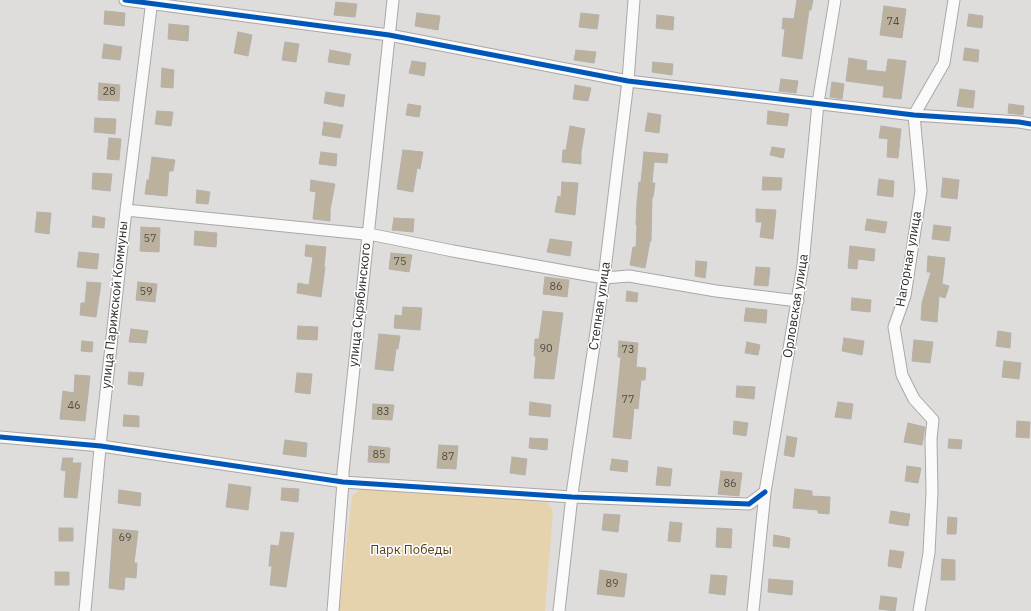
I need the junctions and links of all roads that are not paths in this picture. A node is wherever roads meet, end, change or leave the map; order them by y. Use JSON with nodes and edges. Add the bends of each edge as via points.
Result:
{"nodes":[{"id":1,"x":125,"y":0,"type":"edge"},
{"id":2,"x":393,"y":0,"type":"edge"},
{"id":3,"x":634,"y":0,"type":"edge"},
{"id":4,"x":835,"y":0,"type":"edge"},
{"id":5,"x":954,"y":0,"type":"edge"},
{"id":6,"x":152,"y":2,"type":"edge"},
{"id":7,"x":389,"y":35,"type":"junction"},
{"id":8,"x":628,"y":81,"type":"junction"},
{"id":9,"x":818,"y":103,"type":"junction"},
{"id":10,"x":914,"y":115,"type":"junction"},
{"id":11,"x":1031,"y":124,"type":"edge"},
{"id":12,"x":126,"y":210,"type":"junction"},
{"id":13,"x":368,"y":234,"type":"junction"},
{"id":14,"x":604,"y":278,"type":"junction"},
{"id":15,"x":798,"y":300,"type":"junction"},
{"id":16,"x":0,"y":437,"type":"edge"},
{"id":17,"x":101,"y":446,"type":"junction"},
{"id":18,"x":343,"y":482,"type":"junction"},
{"id":19,"x":765,"y":492,"type":"junction"},
{"id":20,"x":572,"y":497,"type":"junction"},
{"id":21,"x":85,"y":611,"type":"edge"},
{"id":22,"x":333,"y":611,"type":"edge"},
{"id":23,"x":558,"y":611,"type":"edge"},
{"id":24,"x":752,"y":611,"type":"edge"},
{"id":25,"x":919,"y":611,"type":"edge"}],
"edges":[{"from":1,"to":6,"type":"street"},
{"from":2,"to":7,"type":"street","name":"улица Скрябинского"},
{"from":3,"to":8,"type":"street","name":"Степная улица"},
{"from":4,"to":9,"type":"street","name":"Орловская улица"},
{"from":5,"to":10,"type":"street","via":[[944,63]]},
{"from":6,"to":7,"type":"street"},
{"from":6,"to":12,"type":"street","name":"улица Парижской Коммуны"},
{"from":7,"to":8,"type":"street"},
{"from":7,"to":13,"type":"street","name":"улица Скрябинского"},
{"from":8,"to":9,"type":"street"},
{"from":8,"to":14,"type":"street","name":"Степная улица"},
{"from":9,"to":10,"type":"street"},
{"from":9,"to":15,"type":"street","name":"Орловская улица"},
{"from":10,"to":11,"type":"street"},
{"from":10,"to":25,"type":"street","name":"Нагорная улица","via":[[921,191],[905,296],[894,327],[902,375],[914,399],[933,420],[929,553]]},
{"from":12,"to":13,"type":"street"},
{"from":12,"to":17,"type":"street","name":"улица Парижской Коммуны"},
{"from":13,"to":14,"type":"street"},
{"from":13,"to":18,"type":"street","name":"улица Скрябинского"},
{"from":14,"to":15,"type":"street","via":[[629,276],[716,291]]},
{"from":14,"to":20,"type":"street","name":"Степная улица"},
{"from":15,"to":19,"type":"street","name":"Орловская улица"},
{"from":16,"to":17,"type":"street"},
{"from":17,"to":18,"type":"street"},
{"from":17,"to":21,"type":"street","name":"улица Парижской Коммуны"},
{"from":18,"to":20,"type":"street"},
{"from":18,"to":22,"type":"street","name":"улица Скрябинского"},
{"from":19,"to":20,"type":"street","via":[[749,504]]},
{"from":19,"to":24,"type":"street","name":"Орловская улица"},
{"from":20,"to":23,"type":"street","name":"Степная улица"}]}
